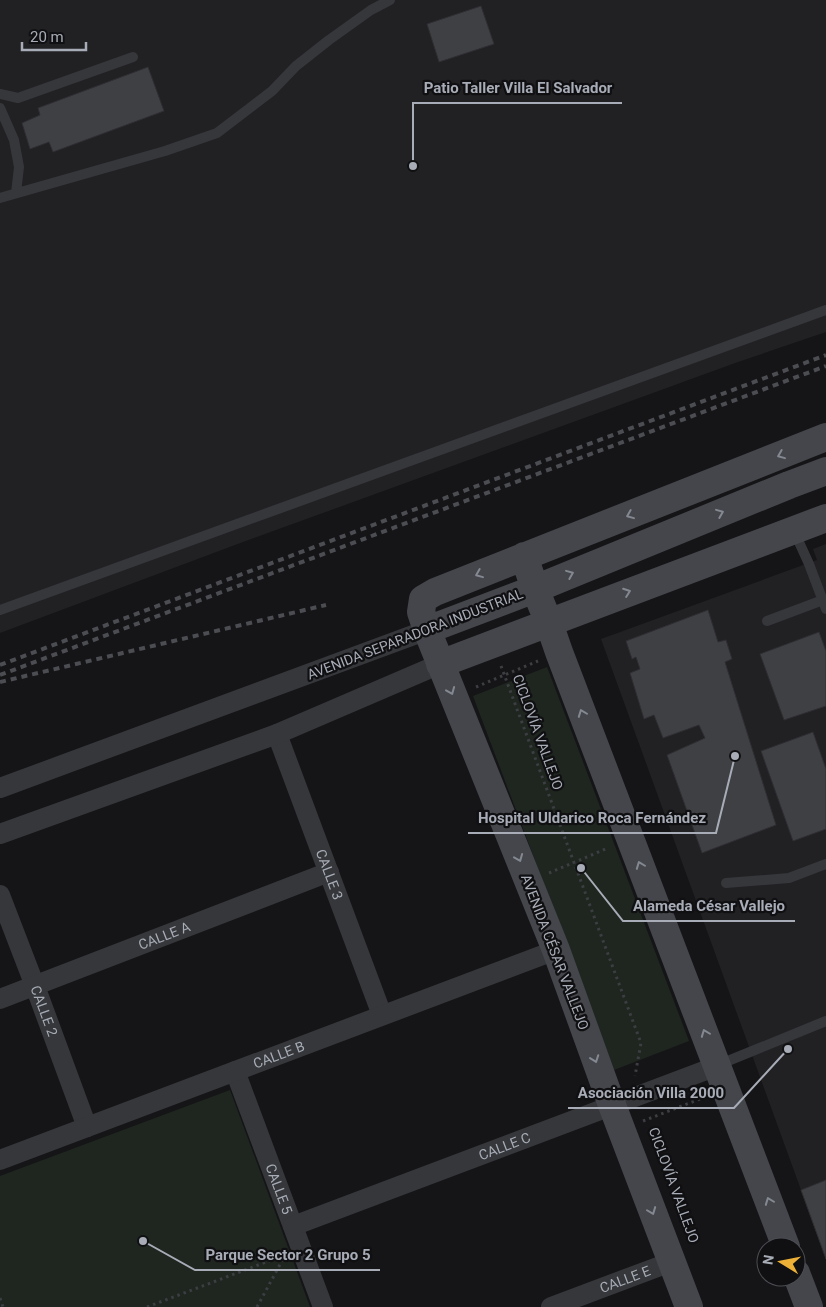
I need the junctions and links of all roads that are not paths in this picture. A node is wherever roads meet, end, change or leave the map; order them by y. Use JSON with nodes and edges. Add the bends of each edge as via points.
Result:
{"nodes":[{"id":1,"x":390,"y":0,"type":"edge"},
{"id":2,"x":132,"y":57,"type":"dead end"},
{"id":3,"x":0,"y":94,"type":"edge"},
{"id":4,"x":0,"y":108,"type":"edge"},
{"id":5,"x":16,"y":193,"type":"junction"},
{"id":6,"x":0,"y":198,"type":"edge"},
{"id":7,"x":826,"y":310,"type":"edge"},
{"id":8,"x":826,"y":437,"type":"edge"},
{"id":9,"x":826,"y":471,"type":"edge"},
{"id":10,"x":826,"y":518,"type":"edge"},
{"id":11,"x":794,"y":530,"type":"junction"},
{"id":12,"x":524,"y":556,"type":"junction"},
{"id":13,"x":534,"y":589,"type":"junction"},
{"id":14,"x":824,"y":604,"type":"edge"},
{"id":15,"x":0,"y":610,"type":"edge"},
{"id":16,"x":767,"y":620,"type":"dead end"},
{"id":17,"x":549,"y":622,"type":"junction"},
{"id":18,"x":426,"y":630,"type":"junction"},
{"id":19,"x":440,"y":664,"type":"junction"},
{"id":20,"x":277,"y":734,"type":"junction"},
{"id":21,"x":0,"y":788,"type":"edge"},
{"id":22,"x":0,"y":834,"type":"edge"},
{"id":23,"x":826,"y":864,"type":"edge"},
{"id":24,"x":329,"y":872,"type":"junction"},
{"id":25,"x":726,"y":883,"type":"dead end"},
{"id":26,"x":0,"y":895,"type":"edge"},
{"id":27,"x":556,"y":950,"type":"junction"},
{"id":28,"x":36,"y":986,"type":"junction"},
{"id":29,"x":0,"y":999,"type":"edge"},
{"id":30,"x":382,"y":1015,"type":"junction"},
{"id":31,"x":826,"y":1021,"type":"edge"},
{"id":32,"x":235,"y":1071,"type":"junction"},
{"id":33,"x":722,"y":1078,"type":"junction"},
{"id":34,"x":621,"y":1111,"type":"junction"},
{"id":35,"x":87,"y":1127,"type":"junction"},
{"id":36,"x":0,"y":1160,"type":"edge"},
{"id":37,"x":292,"y":1226,"type":"junction"},
{"id":38,"x":782,"y":1237,"type":"edge"},
{"id":39,"x":671,"y":1262,"type":"junction"},
{"id":40,"x":801,"y":1287,"type":"edge"},
{"id":41,"x":323,"y":1307,"type":"edge"},
{"id":42,"x":551,"y":1307,"type":"edge"},
{"id":43,"x":689,"y":1307,"type":"edge"},
{"id":44,"x":809,"y":1307,"type":"edge"}],
"edges":[{"from":1,"to":5,"type":"lane","via":[[370,10],[329,40],[296,66],[272,91],[217,133]]},
{"from":2,"to":3,"type":"lane","via":[[18,98]]},
{"from":4,"to":5,"type":"lane","via":[[14,140],[19,167]]},
{"from":5,"to":6,"type":"lane"},
{"from":7,"to":15,"type":"lane"},
{"from":8,"to":12,"type":"main road","one_way":true},
{"from":13,"to":9,"type":"main road","name":"AVENIDA SEPARADORA INDUSTRIAL","one_way":true},
{"from":10,"to":11,"type":"main road"},
{"from":11,"to":14,"type":"lane"},
{"from":17,"to":11,"type":"main road","one_way":true},
{"from":12,"to":13,"type":"main road"},
{"from":12,"to":18,"type":"main road","name":"AVENIDA CÉSAR VALLEJO","one_way":true,"via":[[423,599],[421,612]]},
{"from":13,"to":17,"type":"main road"},
{"from":13,"to":18,"type":"main road","name":"AVENIDA SEPARADORA INDUSTRIAL"},
{"from":14,"to":16,"type":"lane"},
{"from":17,"to":19,"type":"main road"},
{"from":33,"to":17,"type":"main road","one_way":true},
{"from":18,"to":19,"type":"main road","name":"AVENIDA CÉSAR VALLEJO"},
{"from":18,"to":21,"type":"street","name":"AVENIDA SEPARADORA INDUSTRIAL"},
{"from":19,"to":20,"type":"street"},
{"from":19,"to":27,"type":"main road","name":"AVENIDA CÉSAR VALLEJO","one_way":true},
{"from":20,"to":22,"type":"street"},
{"from":20,"to":24,"type":"street","name":"CALLE 3"},
{"from":23,"to":25,"type":"lane","via":[[789,878]]},
{"from":24,"to":28,"type":"street","name":"CALLE A"},
{"from":24,"to":30,"type":"street","name":"CALLE 3"},
{"from":26,"to":28,"type":"street","name":"CALLE 2"},
{"from":27,"to":30,"type":"street","name":"CALLE B"},
{"from":27,"to":34,"type":"main road","name":"AVENIDA CÉSAR VALLEJO","one_way":true},
{"from":28,"to":29,"type":"street","name":"CALLE A"},
{"from":28,"to":35,"type":"street","name":"CALLE 2"},
{"from":30,"to":32,"type":"street","name":"CALLE B"},
{"from":31,"to":33,"type":"lane"},
{"from":32,"to":35,"type":"street","name":"CALLE B"},
{"from":32,"to":37,"type":"street","name":"CALLE 5"},
{"from":33,"to":34,"type":"street","name":"CALLE C"},
{"from":38,"to":33,"type":"main road","one_way":true},
{"from":34,"to":37,"type":"street","name":"CALLE C"},
{"from":34,"to":39,"type":"main road","name":"AVENIDA CÉSAR VALLEJO","one_way":true},
{"from":35,"to":36,"type":"street","name":"CALLE B"},
{"from":37,"to":41,"type":"street","name":"CALLE 5"},
{"from":39,"to":42,"type":"street","name":"CALLE E"},
{"from":39,"to":43,"type":"main road","name":"AVENIDA CÉSAR VALLEJO"},
{"from":40,"to":44,"type":"main road"}]}
